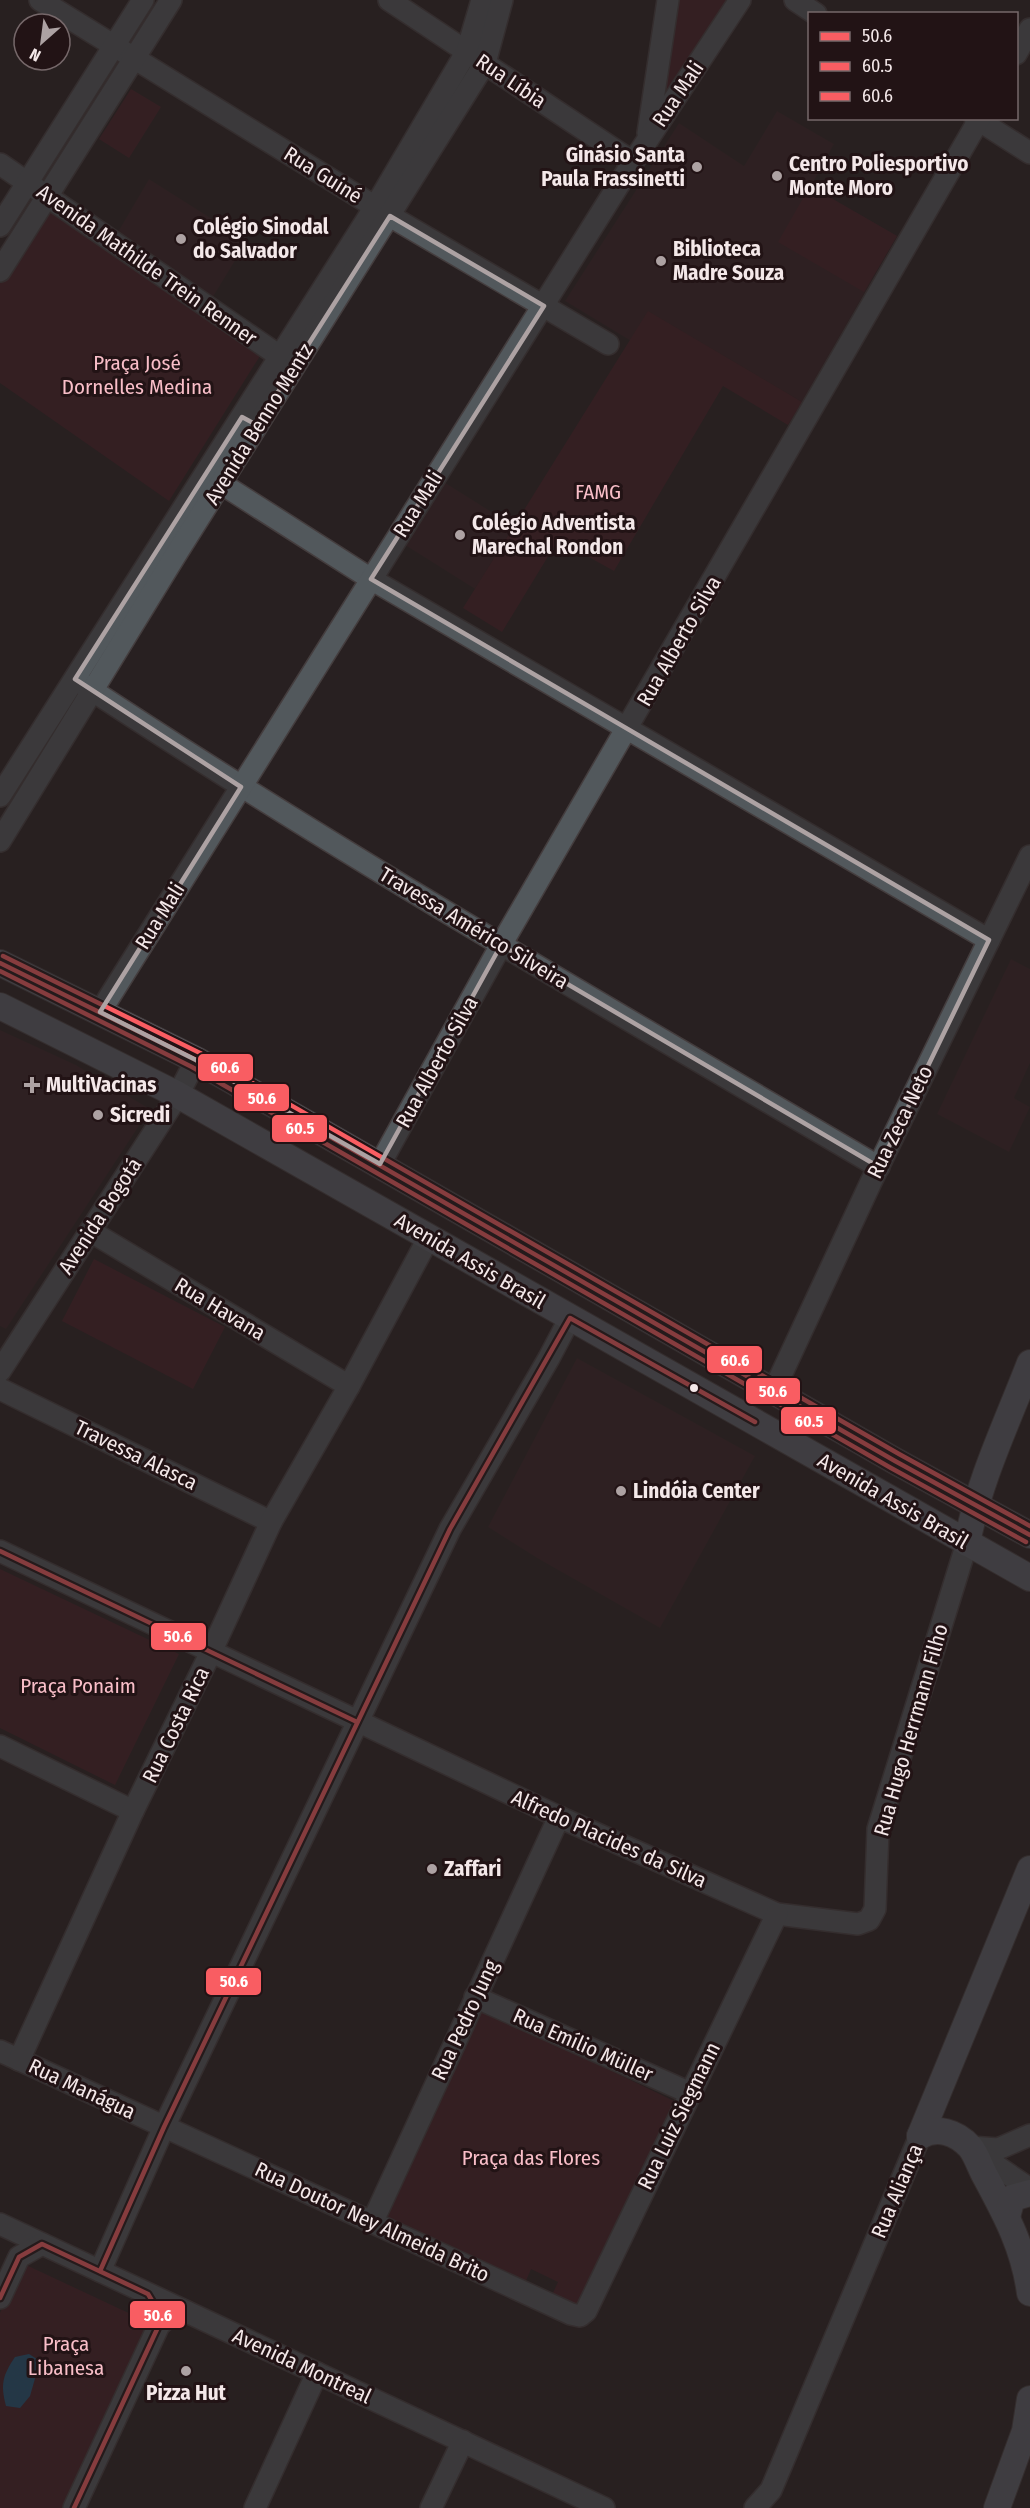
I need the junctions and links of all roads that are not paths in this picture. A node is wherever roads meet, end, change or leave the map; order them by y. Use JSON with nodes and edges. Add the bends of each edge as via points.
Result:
{"nodes":[{"id":1,"x":40,"y":0,"type":"edge"},
{"id":2,"x":143,"y":0,"type":"edge"},
{"id":3,"x":171,"y":0,"type":"edge"},
{"id":4,"x":389,"y":0,"type":"edge"},
{"id":5,"x":482,"y":0,"type":"edge"},
{"id":6,"x":502,"y":0,"type":"edge"},
{"id":7,"x":668,"y":0,"type":"edge"},
{"id":8,"x":740,"y":0,"type":"edge"},
{"id":9,"x":795,"y":0,"type":"edge"},
{"id":10,"x":813,"y":12,"type":"edge"},
{"id":11,"x":1030,"y":29,"type":"edge"},
{"id":12,"x":115,"y":46,"type":"junction"},
{"id":13,"x":467,"y":51,"type":"junction"},
{"id":14,"x":1018,"y":52,"type":"edge"},
{"id":15,"x":135,"y":59,"type":"junction"},
{"id":16,"x":485,"y":63,"type":"junction"},
{"id":17,"x":977,"y":120,"type":"edge"},
{"id":18,"x":980,"y":120,"type":"edge"},
{"id":19,"x":647,"y":140,"type":"junction"},
{"id":20,"x":1030,"y":153,"type":"edge"},
{"id":21,"x":633,"y":162,"type":"junction"},
{"id":22,"x":0,"y":164,"type":"edge"},
{"id":23,"x":28,"y":183,"type":"junction"},
{"id":24,"x":48,"y":196,"type":"junction"},
{"id":25,"x":382,"y":212,"type":"junction"},
{"id":26,"x":0,"y":226,"type":"edge"},
{"id":27,"x":0,"y":271,"type":"edge"},
{"id":28,"x":544,"y":306,"type":"junction"},
{"id":29,"x":608,"y":344,"type":"dead end"},
{"id":30,"x":287,"y":362,"type":"junction"},
{"id":31,"x":214,"y":479,"type":"junction"},
{"id":32,"x":371,"y":579,"type":"junction"},
{"id":33,"x":83,"y":685,"type":"junction"},
{"id":34,"x":628,"y":729,"type":"junction"},
{"id":35,"x":241,"y":787,"type":"junction"},
{"id":36,"x":0,"y":794,"type":"edge"},
{"id":37,"x":20,"y":807,"type":"junction"},
{"id":38,"x":0,"y":841,"type":"edge"},
{"id":39,"x":1030,"y":856,"type":"edge"},
{"id":40,"x":989,"y":940,"type":"junction"},
{"id":41,"x":501,"y":945,"type":"junction"},
{"id":42,"x":0,"y":963,"type":"edge"},
{"id":43,"x":0,"y":1006,"type":"edge"},
{"id":44,"x":100,"y":1012,"type":"junction"},
{"id":45,"x":196,"y":1060,"type":"junction"},
{"id":46,"x":178,"y":1095,"type":"junction"},
{"id":47,"x":380,"y":1164,"type":"junction"},
{"id":48,"x":879,"y":1167,"type":"junction"},
{"id":49,"x":90,"y":1231,"type":"junction"},
{"id":50,"x":429,"y":1237,"type":"junction"},
{"id":51,"x":570,"y":1318,"type":"junction"},
{"id":52,"x":1030,"y":1363,"type":"edge"},
{"id":53,"x":0,"y":1371,"type":"edge"},
{"id":54,"x":349,"y":1386,"type":"junction"},
{"id":55,"x":0,"y":1389,"type":"edge"},
{"id":56,"x":774,"y":1390,"type":"junction"},
{"id":57,"x":975,"y":1504,"type":"junction"},
{"id":58,"x":271,"y":1521,"type":"junction"},
{"id":59,"x":1030,"y":1534,"type":"edge"},
{"id":60,"x":967,"y":1543,"type":"junction"},
{"id":61,"x":0,"y":1551,"type":"edge"},
{"id":62,"x":1030,"y":1578,"type":"edge"},
{"id":63,"x":211,"y":1652,"type":"junction"},
{"id":64,"x":357,"y":1722,"type":"junction"},
{"id":65,"x":0,"y":1746,"type":"edge"},
{"id":66,"x":134,"y":1811,"type":"junction"},
{"id":67,"x":559,"y":1818,"type":"junction"},
{"id":68,"x":1030,"y":1869,"type":"edge"},
{"id":69,"x":777,"y":1914,"type":"junction"},
{"id":70,"x":869,"y":1920,"type":"joint"},
{"id":71,"x":475,"y":1997,"type":"junction"},
{"id":72,"x":10,"y":2055,"type":"edge"},
{"id":73,"x":690,"y":2093,"type":"junction"},
{"id":74,"x":936,"y":2097,"type":"junction"},
{"id":75,"x":164,"y":2127,"type":"junction"},
{"id":76,"x":1030,"y":2135,"type":"edge"},
{"id":77,"x":920,"y":2136,"type":"junction"},
{"id":78,"x":960,"y":2140,"type":"junction"},
{"id":79,"x":1030,"y":2191,"type":"edge"},
{"id":80,"x":1007,"y":2217,"type":"junction"},
{"id":81,"x":372,"y":2223,"type":"junction"},
{"id":82,"x":0,"y":2224,"type":"edge"},
{"id":83,"x":42,"y":2244,"type":"junction"},
{"id":84,"x":100,"y":2271,"type":"junction"},
{"id":85,"x":1030,"y":2293,"type":"edge"},
{"id":86,"x":148,"y":2294,"type":"junction"},
{"id":87,"x":0,"y":2298,"type":"edge"},
{"id":88,"x":187,"y":2312,"type":"junction"},
{"id":89,"x":579,"y":2316,"type":"joint"},
{"id":90,"x":159,"y":2325,"type":"junction"},
{"id":91,"x":317,"y":2373,"type":"junction"},
{"id":92,"x":1030,"y":2399,"type":"edge"},
{"id":93,"x":463,"y":2441,"type":"junction"},
{"id":94,"x":580,"y":2503,"type":"edge"},
{"id":95,"x":74,"y":2508,"type":"edge"},
{"id":96,"x":255,"y":2508,"type":"edge"},
{"id":97,"x":431,"y":2508,"type":"edge"},
{"id":98,"x":604,"y":2508,"type":"edge"},
{"id":99,"x":755,"y":2508,"type":"edge"},
{"id":100,"x":997,"y":2508,"type":"edge"}],
"edges":[{"from":1,"to":12,"type":"street","name":"Rua Guiné"},
{"from":2,"to":12,"type":"street"},
{"from":3,"to":15,"type":"street"},
{"from":4,"to":13,"type":"street","name":"Rua Líbia"},
{"from":5,"to":13,"type":"street","name":"Avenida Benno Mentz"},
{"from":6,"to":16,"type":"street","name":"Avenida Benno Mentz"},
{"from":7,"to":19,"type":"street"},
{"from":8,"to":19,"type":"street","name":"Rua Mali"},
{"from":9,"to":10,"type":"street"},
{"from":11,"to":14,"type":"street"},
{"from":12,"to":15,"type":"street","name":"Rua Guiné"},
{"from":12,"to":23,"type":"street"},
{"from":13,"to":16,"type":"street","name":"Rua Líbia"},
{"from":13,"to":25,"type":"street","name":"Avenida Benno Mentz"},
{"from":15,"to":24,"type":"street"},
{"from":15,"to":25,"type":"street","name":"Rua Guiné"},
{"from":16,"to":21,"type":"street","name":"Rua Líbia"},
{"from":16,"to":25,"type":"street","name":"Avenida Benno Mentz"},
{"from":17,"to":34,"type":"street","name":"Rua Alberto Silva"},
{"from":18,"to":20,"type":"street"},
{"from":19,"to":21,"type":"street","name":"Rua Mali"},
{"from":21,"to":28,"type":"street","name":"Rua Mali"},
{"from":22,"to":23,"type":"street","name":"Avenida Mathilde Trein Renner"},
{"from":23,"to":24,"type":"street","name":"Avenida Mathilde Trein Renner"},
{"from":23,"to":26,"type":"street"},
{"from":24,"to":27,"type":"street"},
{"from":24,"to":30,"type":"street","name":"Avenida Mathilde Trein Renner"},
{"from":25,"to":28,"type":"street","name":"Rua Guiné"},
{"from":25,"to":30,"type":"street","name":"Avenida Benno Mentz"},
{"from":28,"to":29,"type":"street","name":"Rua Guiné"},
{"from":28,"to":32,"type":"street","name":"Rua Mali"},
{"from":30,"to":31,"type":"street","name":"Avenida Benno Mentz"},
{"from":31,"to":32,"type":"street"},
{"from":31,"to":33,"type":"street","name":"Avenida Benno Mentz"},
{"from":32,"to":34,"type":"street"},
{"from":32,"to":35,"type":"street","name":"Rua Mali"},
{"from":33,"to":35,"type":"street","name":"Travessa Américo Silveira"},
{"from":33,"to":36,"type":"street","name":"Avenida Benno Mentz"},
{"from":33,"to":37,"type":"street","name":"Avenida Benno Mentz"},
{"from":34,"to":40,"type":"street"},
{"from":34,"to":41,"type":"street","name":"Rua Alberto Silva"},
{"from":35,"to":41,"type":"street","name":"Travessa Américo Silveira"},
{"from":35,"to":44,"type":"street","name":"Rua Mali"},
{"from":36,"to":37,"type":"street"},
{"from":37,"to":38,"type":"street","name":"Avenida Benno Mentz"},
{"from":39,"to":40,"type":"street","name":"Rua Zeca Neto"},
{"from":40,"to":48,"type":"street","name":"Rua Zeca Neto"},
{"from":41,"to":47,"type":"street","name":"Rua Alberto Silva"},
{"from":41,"to":48,"type":"street","name":"Travessa Américo Silveira"},
{"from":42,"to":44,"type":"main road","name":"Avenida Assis Brasil"},
{"from":43,"to":46,"type":"main road","name":"Avenida Assis Brasil"},
{"from":44,"to":45,"type":"main road","name":"Avenida Assis Brasil"},
{"from":45,"to":46,"type":"street","name":"Avenida Bogotá"},
{"from":45,"to":47,"type":"main road","name":"Avenida Assis Brasil"},
{"from":46,"to":49,"type":"street","name":"Avenida Bogotá"},
{"from":46,"to":50,"type":"main road","name":"Avenida Assis Brasil"},
{"from":47,"to":56,"type":"main road","name":"Avenida Assis Brasil"},
{"from":48,"to":56,"type":"street","name":"Rua Zeca Neto"},
{"from":49,"to":53,"type":"street","name":"Avenida Bogotá"},
{"from":49,"to":54,"type":"street","name":"Rua Havana"},
{"from":50,"to":51,"type":"main road","name":"Avenida Assis Brasil"},
{"from":50,"to":54,"type":"street","name":"Rua Costa Rica"},
{"from":51,"to":60,"type":"main road","name":"Avenida Assis Brasil"},
{"from":51,"to":64,"type":"street","via":[[450,1529]]},
{"from":52,"to":57,"type":"main road"},
{"from":54,"to":58,"type":"street","name":"Rua Costa Rica"},
{"from":55,"to":58,"type":"street","name":"Travessa Alasca"},
{"from":56,"to":57,"type":"main road","name":"Avenida Assis Brasil"},
{"from":57,"to":59,"type":"main road","name":"Avenida Assis Brasil"},
{"from":57,"to":60,"type":"main road"},
{"from":58,"to":63,"type":"street","name":"Rua Costa Rica"},
{"from":60,"to":62,"type":"main road","name":"Avenida Assis Brasil"},
{"from":60,"to":70,"type":"street","name":"Rua Hugo Herrmann Filho","via":[[878,1829],[875,1910]]},
{"from":61,"to":63,"type":"street","name":"Alfredo Placides da Silva"},
{"from":63,"to":64,"type":"street","name":"Alfredo Placides da Silva"},
{"from":63,"to":66,"type":"street","name":"Rua Costa Rica"},
{"from":64,"to":67,"type":"street","name":"Alfredo Placides da Silva"},
{"from":64,"to":75,"type":"street"},
{"from":65,"to":66,"type":"street"},
{"from":66,"to":72,"type":"street","name":"Rua Costa Rica"},
{"from":67,"to":69,"type":"street","name":"Alfredo Placides da Silva"},
{"from":67,"to":71,"type":"street","name":"Rua Pedro Jung"},
{"from":68,"to":74,"type":"main road","name":"Rua Aliança"},
{"from":69,"to":70,"type":"street","name":"Alfredo Placides da Silva","via":[[858,1924]]},
{"from":69,"to":73,"type":"street","name":"Rua Luiz Siegmann"},
{"from":71,"to":73,"type":"street","name":"Rua Emílio Müller"},
{"from":71,"to":81,"type":"street","name":"Rua Pedro Jung"},
{"from":72,"to":75,"type":"street","name":"Rua Manágua"},
{"from":73,"to":89,"type":"street","name":"Rua Luiz Siegmann","via":[[586,2311]]},
{"from":74,"to":77,"type":"main road","name":"Rua Aliança"},
{"from":74,"to":78,"type":"main road","via":[[940,2116]]},
{"from":75,"to":81,"type":"street","name":"Rua Doutor Ney Almeida Brito"},
{"from":75,"to":84,"type":"street"},
{"from":76,"to":78,"type":"street","via":[[998,2149]]},
{"from":77,"to":78,"type":"main road","via":[[939,2130]]},
{"from":77,"to":99,"type":"street","name":"Rua Aliança","via":[[771,2490]]},
{"from":78,"to":79,"type":"street"},
{"from":78,"to":80,"type":"main road"},
{"from":79,"to":80,"type":"main road","via":[[1012,2198]]},
{"from":80,"to":85,"type":"main road","via":[[1026,2263]]},
{"from":81,"to":89,"type":"street","name":"Rua Doutor Ney Almeida Brito"},
{"from":82,"to":83,"type":"street","name":"Avenida Montreal"},
{"from":83,"to":84,"type":"street","name":"Avenida Montreal"},
{"from":83,"to":87,"type":"street","via":[[20,2257]]},
{"from":84,"to":86,"type":"street","name":"Avenida Montreal"},
{"from":86,"to":88,"type":"street","name":"Avenida Montreal"},
{"from":86,"to":90,"type":"street","via":[[157,2309]]},
{"from":88,"to":90,"type":"street","via":[[168,2317]]},
{"from":88,"to":91,"type":"street","name":"Avenida Montreal"},
{"from":90,"to":95,"type":"street"},
{"from":91,"to":93,"type":"street","name":"Avenida Montreal"},
{"from":91,"to":96,"type":"street"},
{"from":92,"to":100,"type":"main road","via":[[1025,2431]]},
{"from":93,"to":94,"type":"street","name":"Avenida Montreal"},
{"from":93,"to":97,"type":"street"},
{"from":94,"to":98,"type":"street","name":"Avenida Montreal"}]}
